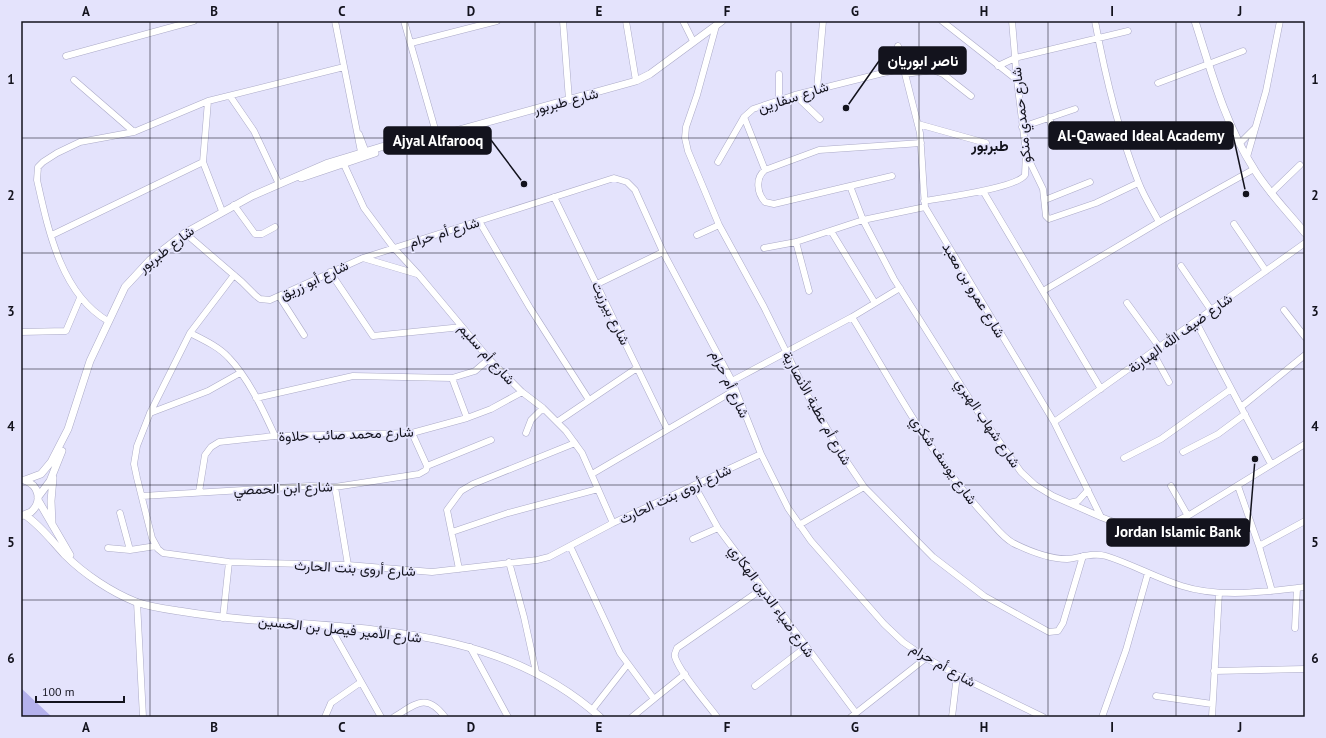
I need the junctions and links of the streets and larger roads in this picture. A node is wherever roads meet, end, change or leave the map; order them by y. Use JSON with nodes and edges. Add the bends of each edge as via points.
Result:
{"nodes":[{"id":1,"x":194,"y":21,"type":"edge"},
{"id":2,"x":335,"y":21,"type":"edge"},
{"id":3,"x":404,"y":21,"type":"edge"},
{"id":4,"x":497,"y":21,"type":"edge"},
{"id":5,"x":563,"y":21,"type":"edge"},
{"id":6,"x":626,"y":21,"type":"edge"},
{"id":7,"x":684,"y":21,"type":"edge"},
{"id":8,"x":722,"y":21,"type":"edge"},
{"id":9,"x":823,"y":21,"type":"edge"},
{"id":10,"x":942,"y":21,"type":"edge"},
{"id":11,"x":1012,"y":21,"type":"edge"},
{"id":12,"x":1095,"y":21,"type":"edge"},
{"id":13,"x":1195,"y":21,"type":"edge"},
{"id":14,"x":1280,"y":21,"type":"edge"},
{"id":15,"x":716,"y":26,"type":"junction"},
{"id":16,"x":1128,"y":31,"type":"dead end"},
{"id":17,"x":1098,"y":39,"type":"junction"},
{"id":18,"x":693,"y":41,"type":"junction"},
{"id":19,"x":411,"y":43,"type":"junction"},
{"id":20,"x":898,"y":46,"type":"dead end"},
{"id":21,"x":1243,"y":51,"type":"dead end"},
{"id":22,"x":66,"y":56,"type":"dead end"},
{"id":23,"x":1015,"y":58,"type":"junction"},
{"id":24,"x":1208,"y":64,"type":"junction"},
{"id":25,"x":998,"y":66,"type":"junction"},
{"id":26,"x":344,"y":67,"type":"junction"},
{"id":27,"x":904,"y":71,"type":"junction"},
{"id":28,"x":779,"y":74,"type":"dead end"},
{"id":29,"x":74,"y":80,"type":"dead end"},
{"id":30,"x":1017,"y":80,"type":"junction"},
{"id":31,"x":636,"y":81,"type":"junction"},
{"id":32,"x":1158,"y":83,"type":"dead end"},
{"id":33,"x":817,"y":89,"type":"junction"},
{"id":34,"x":795,"y":95,"type":"junction"},
{"id":35,"x":230,"y":96,"type":"junction"},
{"id":36,"x":971,"y":96,"type":"dead end"},
{"id":37,"x":779,"y":99,"type":"junction"},
{"id":38,"x":569,"y":100,"type":"junction"},
{"id":39,"x":208,"y":101,"type":"junction"},
{"id":40,"x":1075,"y":109,"type":"dead end"},
{"id":41,"x":744,"y":117,"type":"junction"},
{"id":42,"x":1049,"y":117,"type":"junction"},
{"id":43,"x":820,"y":119,"type":"dead end"},
{"id":44,"x":918,"y":124,"type":"junction"},
{"id":45,"x":1022,"y":127,"type":"junction"},
{"id":46,"x":1255,"y":128,"type":"junction"},
{"id":47,"x":134,"y":132,"type":"junction"},
{"id":48,"x":437,"y":136,"type":"junction"},
{"id":49,"x":921,"y":142,"type":"junction"},
{"id":50,"x":986,"y":143,"type":"dead end"},
{"id":51,"x":1240,"y":143,"type":"junction"},
{"id":52,"x":1057,"y":146,"type":"dead end"},
{"id":53,"x":1026,"y":152,"type":"junction"},
{"id":54,"x":364,"y":154,"type":"junction"},
{"id":55,"x":1247,"y":157,"type":"junction"},
{"id":56,"x":203,"y":162,"type":"junction"},
{"id":57,"x":341,"y":162,"type":"junction"},
{"id":58,"x":718,"y":162,"type":"dead end"},
{"id":59,"x":1300,"y":165,"type":"dead end"},
{"id":60,"x":1254,"y":169,"type":"junction"},
{"id":61,"x":765,"y":170,"type":"junction"},
{"id":62,"x":892,"y":176,"type":"dead end"},
{"id":63,"x":1090,"y":182,"type":"dead end"},
{"id":64,"x":282,"y":183,"type":"junction"},
{"id":65,"x":1138,"y":183,"type":"junction"},
{"id":66,"x":850,"y":186,"type":"junction"},
{"id":67,"x":983,"y":191,"type":"junction"},
{"id":68,"x":1271,"y":193,"type":"junction"},
{"id":69,"x":554,"y":197,"type":"junction"},
{"id":70,"x":1045,"y":200,"type":"junction"},
{"id":71,"x":924,"y":204,"type":"junction"},
{"id":72,"x":234,"y":205,"type":"junction"},
{"id":73,"x":222,"y":211,"type":"junction"},
{"id":74,"x":863,"y":220,"type":"junction"},
{"id":75,"x":479,"y":221,"type":"junction"},
{"id":76,"x":1159,"y":222,"type":"junction"},
{"id":77,"x":1234,"y":224,"type":"dead end"},
{"id":78,"x":718,"y":225,"type":"junction"},
{"id":79,"x":276,"y":227,"type":"dead end"},
{"id":80,"x":831,"y":231,"type":"junction"},
{"id":81,"x":185,"y":233,"type":"junction"},
{"id":82,"x":1305,"y":233,"type":"edge"},
{"id":83,"x":52,"y":235,"type":"junction"},
{"id":84,"x":697,"y":235,"type":"dead end"},
{"id":85,"x":796,"y":242,"type":"junction"},
{"id":86,"x":1305,"y":243,"type":"edge"},
{"id":87,"x":393,"y":247,"type":"junction"},
{"id":88,"x":764,"y":248,"type":"dead end"},
{"id":89,"x":663,"y":252,"type":"junction"},
{"id":90,"x":363,"y":258,"type":"junction"},
{"id":91,"x":1181,"y":266,"type":"dead end"},
{"id":92,"x":1266,"y":270,"type":"junction"},
{"id":93,"x":330,"y":272,"type":"junction"},
{"id":94,"x":418,"y":274,"type":"junction"},
{"id":95,"x":234,"y":275,"type":"junction"},
{"id":96,"x":597,"y":284,"type":"junction"},
{"id":97,"x":900,"y":288,"type":"junction"},
{"id":98,"x":809,"y":291,"type":"dead end"},
{"id":99,"x":1043,"y":291,"type":"junction"},
{"id":100,"x":279,"y":296,"type":"junction"},
{"id":101,"x":80,"y":298,"type":"junction"},
{"id":102,"x":1127,"y":303,"type":"dead end"},
{"id":103,"x":874,"y":304,"type":"junction"},
{"id":104,"x":1211,"y":310,"type":"junction"},
{"id":105,"x":1284,"y":310,"type":"dead end"},
{"id":106,"x":852,"y":317,"type":"junction"},
{"id":107,"x":108,"y":321,"type":"junction"},
{"id":108,"x":1196,"y":322,"type":"junction"},
{"id":109,"x":462,"y":327,"type":"junction"},
{"id":110,"x":21,"y":332,"type":"edge"},
{"id":111,"x":190,"y":333,"type":"junction"},
{"id":112,"x":304,"y":335,"type":"dead end"},
{"id":113,"x":1305,"y":337,"type":"edge"},
{"id":114,"x":1160,"y":348,"type":"junction"},
{"id":115,"x":787,"y":353,"type":"junction"},
{"id":116,"x":1153,"y":353,"type":"junction"},
{"id":117,"x":1305,"y":355,"type":"edge"},
{"id":118,"x":489,"y":359,"type":"junction"},
{"id":119,"x":637,"y":368,"type":"junction"},
{"id":120,"x":240,"y":373,"type":"junction"},
{"id":121,"x":452,"y":378,"type":"junction"},
{"id":122,"x":732,"y":381,"type":"junction"},
{"id":123,"x":1169,"y":382,"type":"dead end"},
{"id":124,"x":1101,"y":389,"type":"junction"},
{"id":125,"x":1232,"y":389,"type":"junction"},
{"id":126,"x":735,"y":390,"type":"junction"},
{"id":127,"x":522,"y":392,"type":"junction"},
{"id":128,"x":256,"y":398,"type":"junction"},
{"id":129,"x":590,"y":400,"type":"junction"},
{"id":130,"x":1241,"y":407,"type":"junction"},
{"id":131,"x":542,"y":408,"type":"junction"},
{"id":132,"x":150,"y":414,"type":"junction"},
{"id":133,"x":1245,"y":414,"type":"junction"},
{"id":134,"x":467,"y":418,"type":"junction"},
{"id":135,"x":557,"y":422,"type":"junction"},
{"id":136,"x":1054,"y":422,"type":"junction"},
{"id":137,"x":68,"y":429,"type":"junction"},
{"id":138,"x":667,"y":429,"type":"junction"},
{"id":139,"x":412,"y":433,"type":"junction"},
{"id":140,"x":526,"y":433,"type":"dead end"},
{"id":141,"x":275,"y":436,"type":"junction"},
{"id":142,"x":491,"y":440,"type":"dead end"},
{"id":143,"x":575,"y":443,"type":"junction"},
{"id":144,"x":1305,"y":444,"type":"edge"},
{"id":145,"x":1183,"y":452,"type":"dead end"},
{"id":146,"x":761,"y":454,"type":"junction"},
{"id":147,"x":1124,"y":458,"type":"dead end"},
{"id":148,"x":1271,"y":464,"type":"junction"},
{"id":149,"x":427,"y":466,"type":"junction"},
{"id":150,"x":54,"y":473,"type":"junction"},
{"id":151,"x":592,"y":474,"type":"junction"},
{"id":152,"x":23,"y":480,"type":"edge"},
{"id":153,"x":694,"y":485,"type":"junction"},
{"id":154,"x":1171,"y":486,"type":"dead end"},
{"id":155,"x":1238,"y":486,"type":"junction"},
{"id":156,"x":335,"y":487,"type":"junction"},
{"id":157,"x":864,"y":487,"type":"junction"},
{"id":158,"x":598,"y":489,"type":"junction"},
{"id":159,"x":1088,"y":490,"type":"junction"},
{"id":160,"x":199,"y":492,"type":"junction"},
{"id":161,"x":142,"y":496,"type":"junction"},
{"id":162,"x":38,"y":498,"type":"junction"},
{"id":163,"x":1069,"y":503,"type":"junction"},
{"id":164,"x":120,"y":513,"type":"dead end"},
{"id":165,"x":23,"y":516,"type":"edge"},
{"id":166,"x":1188,"y":516,"type":"junction"},
{"id":167,"x":1101,"y":517,"type":"junction"},
{"id":168,"x":1305,"y":521,"type":"edge"},
{"id":169,"x":613,"y":523,"type":"junction"},
{"id":170,"x":799,"y":525,"type":"junction"},
{"id":171,"x":53,"y":528,"type":"junction"},
{"id":172,"x":718,"y":528,"type":"junction"},
{"id":173,"x":452,"y":532,"type":"junction"},
{"id":174,"x":693,"y":539,"type":"dead end"},
{"id":175,"x":156,"y":546,"type":"junction"},
{"id":176,"x":570,"y":546,"type":"junction"},
{"id":177,"x":1259,"y":546,"type":"junction"},
{"id":178,"x":108,"y":548,"type":"dead end"},
{"id":179,"x":130,"y":550,"type":"junction"},
{"id":180,"x":1083,"y":556,"type":"junction"},
{"id":181,"x":229,"y":562,"type":"junction"},
{"id":182,"x":509,"y":562,"type":"junction"},
{"id":183,"x":74,"y":563,"type":"junction"},
{"id":184,"x":348,"y":565,"type":"junction"},
{"id":185,"x":459,"y":569,"type":"junction"},
{"id":186,"x":1148,"y":573,"type":"junction"},
{"id":187,"x":1305,"y":587,"type":"edge"},
{"id":188,"x":1297,"y":588,"type":"junction"},
{"id":189,"x":762,"y":589,"type":"junction"},
{"id":190,"x":1272,"y":591,"type":"junction"},
{"id":191,"x":1219,"y":593,"type":"junction"},
{"id":192,"x":136,"y":602,"type":"junction"},
{"id":193,"x":223,"y":618,"type":"junction"},
{"id":194,"x":330,"y":627,"type":"junction"},
{"id":195,"x":1295,"y":628,"type":"dead end"},
{"id":196,"x":470,"y":647,"type":"junction"},
{"id":197,"x":806,"y":647,"type":"junction"},
{"id":198,"x":926,"y":658,"type":"junction"},
{"id":199,"x":627,"y":665,"type":"junction"},
{"id":200,"x":1305,"y":669,"type":"edge"},
{"id":201,"x":1214,"y":671,"type":"junction"},
{"id":202,"x":536,"y":672,"type":"junction"},
{"id":203,"x":685,"y":674,"type":"junction"},
{"id":204,"x":957,"y":674,"type":"junction"},
{"id":205,"x":361,"y":682,"type":"junction"},
{"id":206,"x":755,"y":686,"type":"dead end"},
{"id":207,"x":1156,"y":696,"type":"dead end"},
{"id":208,"x":654,"y":699,"type":"junction"},
{"id":209,"x":1212,"y":704,"type":"junction"},
{"id":210,"x":592,"y":710,"type":"junction"},
{"id":211,"x":854,"y":715,"type":"edge"},
{"id":212,"x":143,"y":717,"type":"edge"},
{"id":213,"x":325,"y":717,"type":"edge"},
{"id":214,"x":381,"y":717,"type":"edge"},
{"id":215,"x":394,"y":717,"type":"edge"},
{"id":216,"x":445,"y":717,"type":"edge"},
{"id":217,"x":508,"y":717,"type":"edge"},
{"id":218,"x":600,"y":717,"type":"edge"},
{"id":219,"x":632,"y":717,"type":"edge"},
{"id":220,"x":717,"y":717,"type":"edge"},
{"id":221,"x":952,"y":717,"type":"edge"},
{"id":222,"x":1043,"y":717,"type":"edge"},
{"id":223,"x":1102,"y":717,"type":"edge"},
{"id":224,"x":1212,"y":717,"type":"edge"}],
"edges":[{"from":1,"to":22,"type":"street"},
{"from":2,"to":26,"type":"street"},
{"from":3,"to":19,"type":"street"},
{"from":4,"to":19,"type":"street"},
{"from":5,"to":38,"type":"street"},
{"from":6,"to":31,"type":"street"},
{"from":7,"to":18,"type":"street"},
{"from":8,"to":15,"type":"street","name":"شارع طبربور"},
{"from":9,"to":33,"type":"street"},
{"from":10,"to":25,"type":"street"},
{"from":11,"to":23,"type":"street","name":"شارع حمدي منكو"},
{"from":12,"to":17,"type":"street"},
{"from":13,"to":24,"type":"street"},
{"from":14,"to":46,"type":"street","via":[[1266,91]]},
{"from":15,"to":18,"type":"street","name":"شارع طبربور"},
{"from":15,"to":78,"type":"street","name":"شارع أم عطية الأنصارية","via":[[685,138]]},
{"from":16,"to":17,"type":"street"},
{"from":17,"to":23,"type":"street"},
{"from":17,"to":65,"type":"street","via":[[1118,123]]},
{"from":18,"to":31,"type":"street","name":"شارع طبربور","via":[[650,74]]},
{"from":19,"to":48,"type":"street"},
{"from":20,"to":27,"type":"street","name":"شارع عمرو بن معبد"},
{"from":21,"to":24,"type":"street"},
{"from":23,"to":25,"type":"street"},
{"from":23,"to":30,"type":"street","name":"شارع حمدي منكو"},
{"from":24,"to":32,"type":"street"},
{"from":24,"to":51,"type":"street"},
{"from":25,"to":30,"type":"street"},
{"from":26,"to":35,"type":"street"},
{"from":26,"to":54,"type":"street"},
{"from":27,"to":33,"type":"street","name":"شارع سفارين"},
{"from":27,"to":36,"type":"street","name":"شارع سفارين","via":[[933,70]]},
{"from":27,"to":44,"type":"street","name":"شارع عمرو بن معبد"},
{"from":28,"to":37,"type":"street"},
{"from":29,"to":47,"type":"street"},
{"from":30,"to":45,"type":"street","name":"شارع حمدي منكو"},
{"from":31,"to":38,"type":"street","name":"شارع طبربور"},
{"from":33,"to":34,"type":"street","name":"شارع سفارين"},
{"from":34,"to":37,"type":"street","name":"شارع سفارين"},
{"from":34,"to":43,"type":"street"},
{"from":35,"to":39,"type":"street"},
{"from":35,"to":64,"type":"street","via":[[254,131]]},
{"from":37,"to":41,"type":"street","name":"شارع سفارين","via":[[753,109]]},
{"from":38,"to":48,"type":"street","name":"شارع طبربور"},
{"from":39,"to":47,"type":"street"},
{"from":39,"to":56,"type":"street"},
{"from":40,"to":42,"type":"street"},
{"from":41,"to":58,"type":"street"},
{"from":41,"to":61,"type":"street","name":"شارع سفارين"},
{"from":42,"to":45,"type":"street"},
{"from":42,"to":52,"type":"street"},
{"from":44,"to":49,"type":"street","name":"شارع عمرو بن معبد"},
{"from":44,"to":50,"type":"street"},
{"from":45,"to":53,"type":"street","name":"شارع حمدي منكو"},
{"from":46,"to":51,"type":"street"},
{"from":46,"to":55,"type":"street"},
{"from":47,"to":83,"type":"street","via":[[80,142],[57,152],[38,167],[37,180]]},
{"from":48,"to":54,"type":"street","name":"شارع طبربور"},
{"from":49,"to":61,"type":"street","via":[[819,150]]},
{"from":49,"to":71,"type":"street","name":"شارع عمرو بن معبد"},
{"from":51,"to":55,"type":"street"},
{"from":53,"to":67,"type":"street","name":"شارع حمدي منكو","via":[[1024,178]]},
{"from":53,"to":70,"type":"street","via":[[1039,179]]},
{"from":54,"to":57,"type":"street","name":"شارع طبربور"},
{"from":55,"to":60,"type":"street"},
{"from":56,"to":73,"type":"street"},
{"from":56,"to":83,"type":"street"},
{"from":57,"to":64,"type":"street","name":"شارع طبربور"},
{"from":57,"to":87,"type":"street","name":"شارع أم سليم","via":[[368,213]]},
{"from":59,"to":68,"type":"street"},
{"from":60,"to":68,"type":"street"},
{"from":60,"to":76,"type":"street"},
{"from":61,"to":66,"type":"street","via":[[759,177],[758,189],[763,199],[770,204]]},
{"from":62,"to":66,"type":"street"},
{"from":63,"to":70,"type":"street"},
{"from":64,"to":72,"type":"street","name":"شارع طبربور"},
{"from":65,"to":70,"type":"street","via":[[1096,203],[1052,219],[1047,218]]},
{"from":65,"to":76,"type":"street"},
{"from":66,"to":74,"type":"street"},
{"from":67,"to":71,"type":"street","name":"شارع حمدي منكو"},
{"from":67,"to":99,"type":"street"},
{"from":68,"to":82,"type":"street"},
{"from":69,"to":75,"type":"street","name":"شارع أم حرام"},
{"from":69,"to":89,"type":"street","name":"شارع أم حرام","via":[[614,178],[622,180],[635,190]]},
{"from":69,"to":96,"type":"street","name":"شارع بيرزيت"},
{"from":71,"to":74,"type":"street","name":"شارع حمدي منكو"},
{"from":71,"to":136,"type":"street","name":"شارع عمرو بن معبد"},
{"from":72,"to":73,"type":"street","name":"شارع طبربور"},
{"from":72,"to":79,"type":"street","via":[[255,234],[262,234]]},
{"from":73,"to":81,"type":"street","name":"شارع طبربور"},
{"from":74,"to":80,"type":"street","name":"شارع حمدي منكو"},
{"from":74,"to":97,"type":"street","name":"شارع شهاب الهبري"},
{"from":75,"to":87,"type":"street","name":"شارع أم حرام"},
{"from":75,"to":129,"type":"street","via":[[530,308]]},
{"from":76,"to":99,"type":"street"},
{"from":77,"to":92,"type":"street"},
{"from":78,"to":84,"type":"street"},
{"from":78,"to":115,"type":"street","name":"شارع أم عطية الأنصارية"},
{"from":80,"to":85,"type":"street","name":"شارع حمدي منكو"},
{"from":80,"to":103,"type":"street"},
{"from":81,"to":95,"type":"street","name":"شارع أبو زريق"},
{"from":81,"to":107,"type":"street","name":"شارع طبربور","via":[[133,276],[120,295]]},
{"from":83,"to":101,"type":"street","via":[[61,263]]},
{"from":85,"to":88,"type":"street","name":"شارع حمدي منكو"},
{"from":85,"to":98,"type":"street"},
{"from":86,"to":92,"type":"street","name":"شارع ضيف الله الهبارنة"},
{"from":87,"to":90,"type":"street","name":"شارع أبو زريق"},
{"from":87,"to":94,"type":"street","name":"شارع أم سليم"},
{"from":89,"to":96,"type":"street"},
{"from":89,"to":122,"type":"street","name":"شارع أم حرام"},
{"from":90,"to":93,"type":"street","name":"شارع أبو زريق"},
{"from":90,"to":94,"type":"street"},
{"from":91,"to":104,"type":"street"},
{"from":92,"to":104,"type":"street","name":"شارع ضيف الله الهبارنة"},
{"from":93,"to":100,"type":"street","name":"شارع أبو زريق"},
{"from":93,"to":109,"type":"street","via":[[373,336]]},
{"from":94,"to":109,"type":"street","name":"شارع أم سليم"},
{"from":95,"to":100,"type":"street","name":"شارع أبو زريق","via":[[260,299],[270,300]]},
{"from":95,"to":111,"type":"street"},
{"from":96,"to":119,"type":"street","name":"شارع بيرزيت"},
{"from":97,"to":103,"type":"street"},
{"from":97,"to":163,"type":"street","name":"شارع شهاب الهبري","via":[[1014,464],[1035,485]]},
{"from":99,"to":124,"type":"street"},
{"from":100,"to":112,"type":"street"},
{"from":101,"to":107,"type":"street","via":[[90,310]]},
{"from":101,"to":110,"type":"street","via":[[66,331]]},
{"from":102,"to":114,"type":"street"},
{"from":103,"to":106,"type":"street"},
{"from":104,"to":108,"type":"street","name":"شارع ضيف الله الهبارنة"},
{"from":105,"to":113,"type":"street"},
{"from":106,"to":115,"type":"street"},
{"from":106,"to":180,"type":"street","name":"شارع يوسف شكري","via":[[953,477],[1001,534],[1012,542],[1043,555],[1062,559]]},
{"from":107,"to":137,"type":"street","name":"شارع طبربور","via":[[84,376]]},
{"from":108,"to":114,"type":"street","name":"شارع ضيف الله الهبارنة"},
{"from":108,"to":125,"type":"street"},
{"from":109,"to":118,"type":"street","name":"شارع أم سليم"},
{"from":111,"to":120,"type":"street","via":[[223,353]]},
{"from":111,"to":132,"type":"street"},
{"from":114,"to":116,"type":"street","name":"شارع ضيف الله الهبارنة"},
{"from":115,"to":122,"type":"street"},
{"from":115,"to":157,"type":"street","name":"شارع أم عطية الأنصارية","via":[[823,421]]},
{"from":116,"to":123,"type":"street"},
{"from":116,"to":124,"type":"street","name":"شارع ضيف الله الهبارنة"},
{"from":117,"to":130,"type":"street"},
{"from":118,"to":121,"type":"street","via":[[475,371]]},
{"from":118,"to":127,"type":"street","name":"شارع أم سليم"},
{"from":119,"to":129,"type":"street"},
{"from":119,"to":138,"type":"street","name":"شارع بيرزيت"},
{"from":120,"to":128,"type":"street"},
{"from":120,"to":132,"type":"street","via":[[201,394]]},
{"from":121,"to":128,"type":"street","via":[[354,376]]},
{"from":121,"to":134,"type":"street"},
{"from":122,"to":126,"type":"street","name":"شارع أم حرام"},
{"from":124,"to":136,"type":"street","name":"شارع ضيف الله الهبارنة"},
{"from":125,"to":130,"type":"street"},
{"from":125,"to":147,"type":"street","via":[[1167,435]]},
{"from":126,"to":138,"type":"street"},
{"from":126,"to":146,"type":"street","name":"شارع أم حرام"},
{"from":127,"to":131,"type":"street","name":"شارع أم سليم"},
{"from":127,"to":134,"type":"street","name":"شارع محمد صائب حلاوة","via":[[499,406]]},
{"from":128,"to":141,"type":"street"},
{"from":129,"to":135,"type":"street"},
{"from":130,"to":133,"type":"street"},
{"from":131,"to":135,"type":"street","name":"شارع أم سليم"},
{"from":131,"to":140,"type":"street","via":[[531,420]]},
{"from":132,"to":161,"type":"street","via":[[135,458],[135,470]]},
{"from":133,"to":145,"type":"street","via":[[1218,434]]},
{"from":133,"to":148,"type":"street"},
{"from":134,"to":139,"type":"street","name":"شارع محمد صائب حلاوة"},
{"from":135,"to":143,"type":"street","name":"شارع أم سليم"},
{"from":136,"to":159,"type":"street","name":"شارع عمرو بن معبد"},
{"from":137,"to":150,"type":"street","name":"شارع طبربور"},
{"from":137,"to":152,"type":"street","name":"شارع طبربور","via":[[49,466],[38,476]]},
{"from":138,"to":151,"type":"street"},
{"from":139,"to":141,"type":"street","name":"شارع محمد صائب حلاوة"},
{"from":139,"to":149,"type":"street"},
{"from":141,"to":160,"type":"street","name":"شارع محمد صائب حلاوة","via":[[215,444],[205,455]]},
{"from":142,"to":149,"type":"street"},
{"from":143,"to":151,"type":"street","name":"شارع أم سليم"},
{"from":143,"to":173,"type":"street","via":[[461,491],[448,507],[447,514]]},
{"from":144,"to":148,"type":"street","name":"شارع شهاب الهبري"},
{"from":146,"to":153,"type":"street","name":"شارع أروى بنت الحارث"},
{"from":146,"to":170,"type":"street","name":"شارع أم حرام"},
{"from":148,"to":155,"type":"street","name":"شارع شهاب الهبري"},
{"from":149,"to":156,"type":"street","name":"شارع ابن الحمصي","via":[[424,473]]},
{"from":150,"to":162,"type":"street","name":"شارع طبربور"},
{"from":150,"to":171,"type":"street","via":[[51,501]]},
{"from":151,"to":158,"type":"street","name":"شارع أم سليم"},
{"from":152,"to":162,"type":"street","name":"شارع الأمير فيصل بن الحسين","via":[[34,486]]},
{"from":153,"to":169,"type":"street","name":"شارع أروى بنت الحارث"},
{"from":153,"to":172,"type":"street","name":"شارع ضياء الدين الهكاري"},
{"from":154,"to":166,"type":"street"},
{"from":155,"to":166,"type":"street","name":"شارع شهاب الهبري"},
{"from":155,"to":177,"type":"street"},
{"from":156,"to":160,"type":"street","name":"شارع ابن الحمصي"},
{"from":156,"to":184,"type":"street"},
{"from":157,"to":170,"type":"street"},
{"from":157,"to":180,"type":"street","name":"شارع أم عطية الأنصارية","via":[[933,557],[984,596],[1048,632],[1058,631],[1063,623]]},
{"from":158,"to":169,"type":"street","name":"شارع أم سليم"},
{"from":158,"to":173,"type":"street","via":[[508,513]]},
{"from":159,"to":163,"type":"street","via":[[1078,501]]},
{"from":159,"to":167,"type":"street","name":"شارع عمرو بن معبد"},
{"from":160,"to":161,"type":"street","name":"شارع ابن الحمصي"},
{"from":161,"to":175,"type":"street"},
{"from":162,"to":165,"type":"street","name":"شارع طبربور","via":[[34,510]]},
{"from":162,"to":171,"type":"street","name":"شارع الأمير فيصل بن الحسين"},
{"from":163,"to":167,"type":"street","name":"شارع شهاب الهبري"},
{"from":164,"to":179,"type":"street"},
{"from":165,"to":183,"type":"street","name":"شارع الأمير فيصل بن الحسين","via":[[39,526]]},
{"from":166,"to":167,"type":"street","name":"شارع شهاب الهبري","via":[[1151,534]]},
{"from":168,"to":177,"type":"street"},
{"from":169,"to":176,"type":"street","name":"شارع أروى بنت الحارث"},
{"from":170,"to":198,"type":"street","name":"شارع أم حرام","via":[[884,624],[903,642]]},
{"from":171,"to":183,"type":"street","name":"شارع الأمير فيصل بن الحسين"},
{"from":172,"to":174,"type":"street"},
{"from":172,"to":189,"type":"street","name":"شارع ضياء الدين الهكاري"},
{"from":173,"to":185,"type":"street"},
{"from":175,"to":179,"type":"street"},
{"from":175,"to":181,"type":"street","name":"شارع أروى بنت الحارث","via":[[167,554]]},
{"from":176,"to":182,"type":"street","name":"شارع أروى بنت الحارث","via":[[544,559]]},
{"from":176,"to":199,"type":"street","via":[[612,639]]},
{"from":177,"to":190,"type":"street"},
{"from":178,"to":179,"type":"street"},
{"from":180,"to":186,"type":"street","name":"شارع يوسف شكري","via":[[1107,556]]},
{"from":181,"to":184,"type":"street","name":"شارع أروى بنت الحارث"},
{"from":181,"to":193,"type":"street"},
{"from":182,"to":185,"type":"street","name":"شارع أروى بنت الحارث"},
{"from":182,"to":202,"type":"street"},
{"from":183,"to":192,"type":"street","name":"شارع الأمير فيصل بن الحسين","via":[[106,586]]},
{"from":184,"to":185,"type":"street","name":"شارع أروى بنت الحارث","via":[[432,572]]},
{"from":186,"to":191,"type":"street","name":"شارع يوسف شكري","via":[[1186,588]]},
{"from":186,"to":223,"type":"street","via":[[1126,650]]},
{"from":187,"to":188,"type":"street","name":"شارع يوسف شكري"},
{"from":188,"to":190,"type":"street","name":"شارع يوسف شكري"},
{"from":188,"to":195,"type":"street"},
{"from":189,"to":197,"type":"street","name":"شارع ضياء الدين الهكاري"},
{"from":189,"to":203,"type":"street","via":[[677,648],[676,658]]},
{"from":190,"to":191,"type":"street","name":"شارع يوسف شكري"},
{"from":191,"to":201,"type":"street"},
{"from":192,"to":193,"type":"street","name":"شارع الأمير فيصل بن الحسين"},
{"from":192,"to":212,"type":"street"},
{"from":193,"to":194,"type":"street","name":"شارع الأمير فيصل بن الحسين"},
{"from":194,"to":196,"type":"street","name":"شارع الأمير فيصل بن الحسين","via":[[426,637]]},
{"from":194,"to":205,"type":"street"},
{"from":196,"to":202,"type":"street","name":"شارع الأمير فيصل بن الحسين"},
{"from":196,"to":217,"type":"street"},
{"from":197,"to":206,"type":"street"},
{"from":197,"to":211,"type":"street","name":"شارع ضياء الدين الهكاري"},
{"from":198,"to":204,"type":"street","name":"شارع أم حرام"},
{"from":198,"to":211,"type":"street"},
{"from":199,"to":208,"type":"street"},
{"from":199,"to":210,"type":"street"},
{"from":200,"to":201,"type":"street"},
{"from":201,"to":209,"type":"street"},
{"from":202,"to":210,"type":"street","name":"شارع الأمير فيصل بن الحسين"},
{"from":203,"to":208,"type":"street"},
{"from":203,"to":220,"type":"street"},
{"from":204,"to":221,"type":"street"},
{"from":204,"to":222,"type":"street","name":"شارع أم حرام"},
{"from":205,"to":213,"type":"street","via":[[331,702]]},
{"from":205,"to":214,"type":"street"},
{"from":207,"to":209,"type":"street"},
{"from":208,"to":219,"type":"street"},
{"from":209,"to":224,"type":"street"},
{"from":210,"to":218,"type":"street","name":"شارع الأمير فيصل بن الحسين"},
{"from":215,"to":216,"type":"street","via":[[416,704],[427,702],[435,705]]}]}
